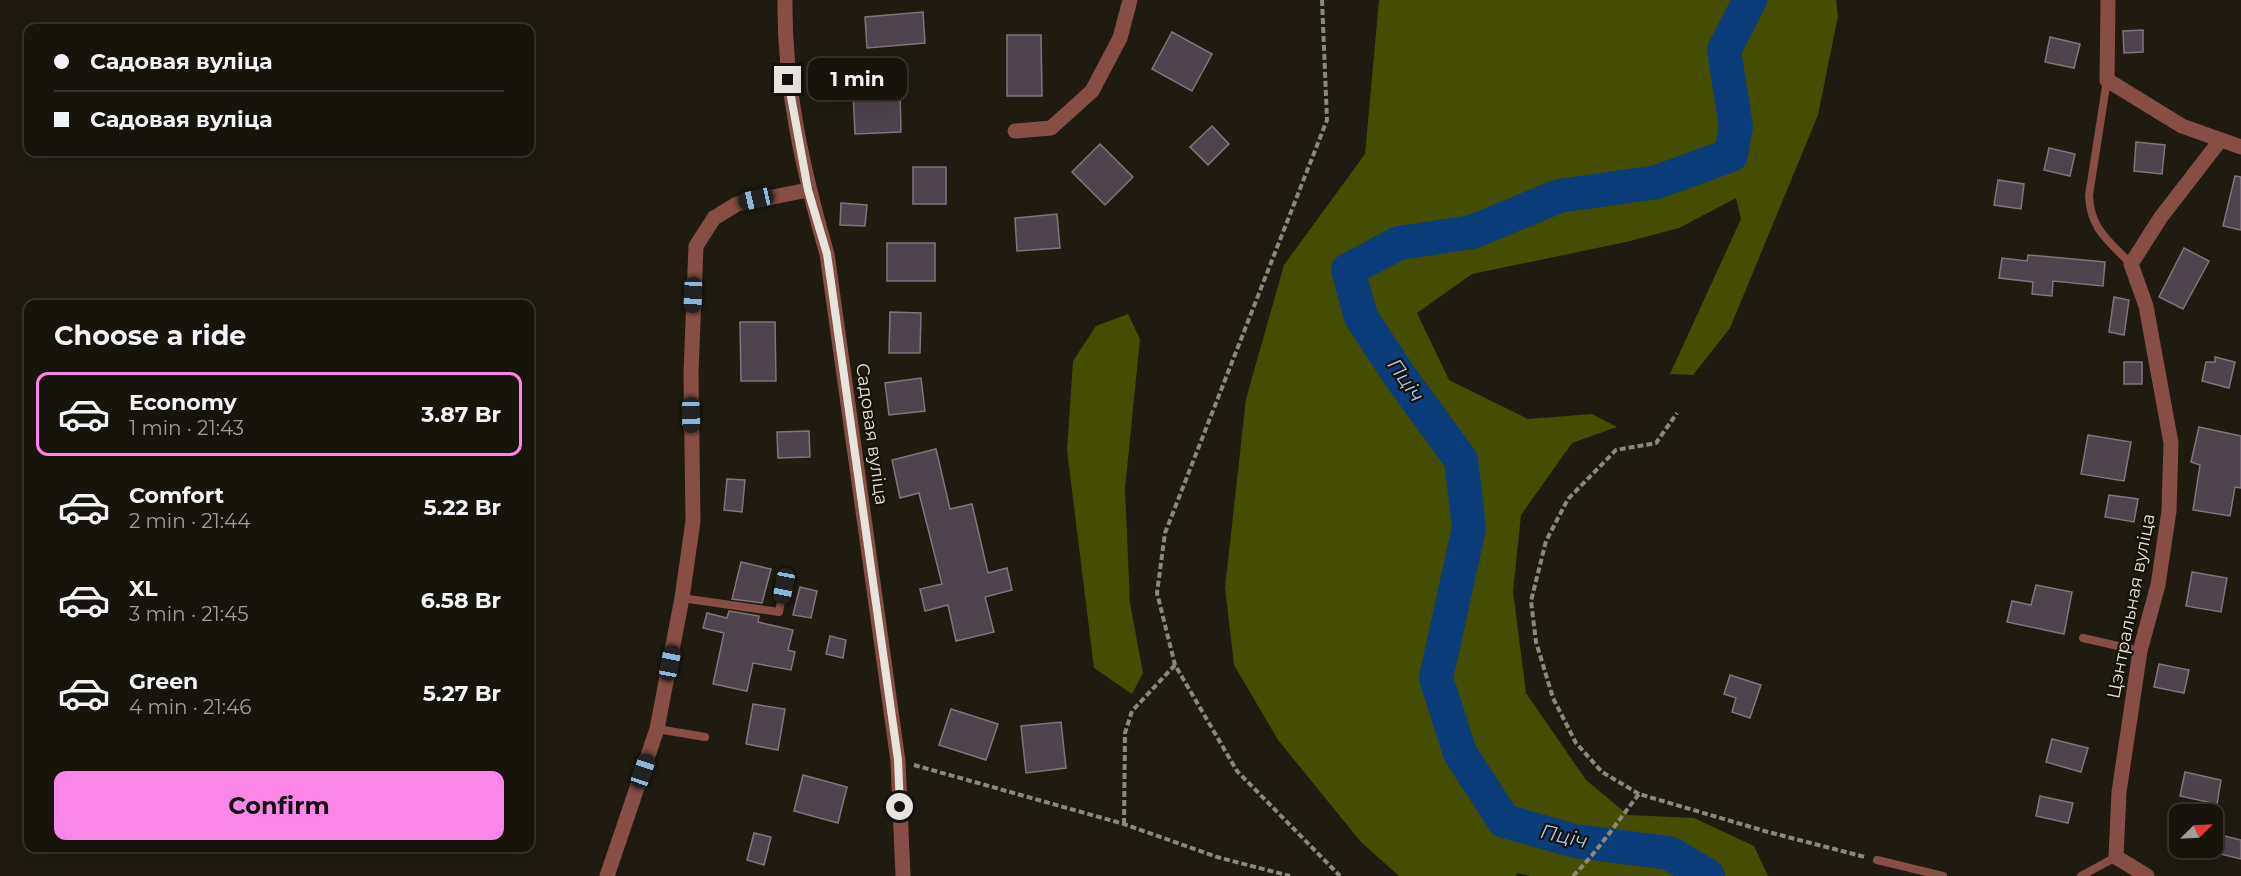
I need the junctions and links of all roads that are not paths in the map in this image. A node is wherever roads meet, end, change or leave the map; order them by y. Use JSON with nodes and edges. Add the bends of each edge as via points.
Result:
{"nodes":[{"id":1,"x":786,"y":0,"type":"edge"},
{"id":2,"x":1130,"y":0,"type":"edge"},
{"id":3,"x":2108,"y":0,"type":"edge"},
{"id":4,"x":2108,"y":80,"type":"junction"},
{"id":5,"x":1015,"y":131,"type":"dead end"},
{"id":6,"x":2219,"y":142,"type":"junction"},
{"id":7,"x":2241,"y":147,"type":"edge"},
{"id":8,"x":808,"y":190,"type":"junction"},
{"id":9,"x":2131,"y":264,"type":"junction"},
{"id":10,"x":784,"y":586,"type":"dead end"},
{"id":11,"x":682,"y":597,"type":"junction"},
{"id":12,"x":2083,"y":638,"type":"dead end"},
{"id":13,"x":2140,"y":651,"type":"junction"},
{"id":14,"x":657,"y":729,"type":"junction"},
{"id":15,"x":705,"y":737,"type":"dead end"},
{"id":16,"x":2116,"y":857,"type":"junction"},
{"id":17,"x":1877,"y":860,"type":"road end"},
{"id":18,"x":607,"y":876,"type":"edge"},
{"id":19,"x":903,"y":876,"type":"edge"},
{"id":20,"x":1943,"y":876,"type":"edge"},
{"id":21,"x":2081,"y":876,"type":"edge"},
{"id":22,"x":2147,"y":876,"type":"edge"}],
"edges":[{"from":1,"to":8,"type":"street","name":"Садовая вуліца","via":[[788,80]]},
{"from":2,"to":5,"type":"street","via":[[1120,38],[1092,91],[1051,128]]},
{"from":3,"to":4,"type":"street"},
{"from":4,"to":6,"type":"street","via":[[2182,126]]},
{"from":4,"to":9,"type":"lane","via":[[2089,195],[2090,213],[2097,229]]},
{"from":6,"to":7,"type":"street"},
{"from":6,"to":9,"type":"street"},
{"from":8,"to":11,"type":"street","via":[[737,204],[714,218],[696,246],[691,373],[693,522]]},
{"from":8,"to":19,"type":"street","name":"Садовая вуліца","via":[[827,254],[898,760]]},
{"from":9,"to":13,"type":"street","name":"Цэнтральная вуліца","via":[[2146,306],[2171,443],[2169,512],[2158,585]]},
{"from":10,"to":11,"type":"lane","via":[[779,612]]},
{"from":11,"to":14,"type":"street"},
{"from":12,"to":13,"type":"lane"},
{"from":13,"to":16,"type":"street","name":"Цэнтральная вуліца","via":[[2119,792]]},
{"from":14,"to":15,"type":"lane"},
{"from":14,"to":18,"type":"street"},
{"from":16,"to":21,"type":"lane"},
{"from":16,"to":22,"type":"street"},
{"from":17,"to":20,"type":"lane"}]}
